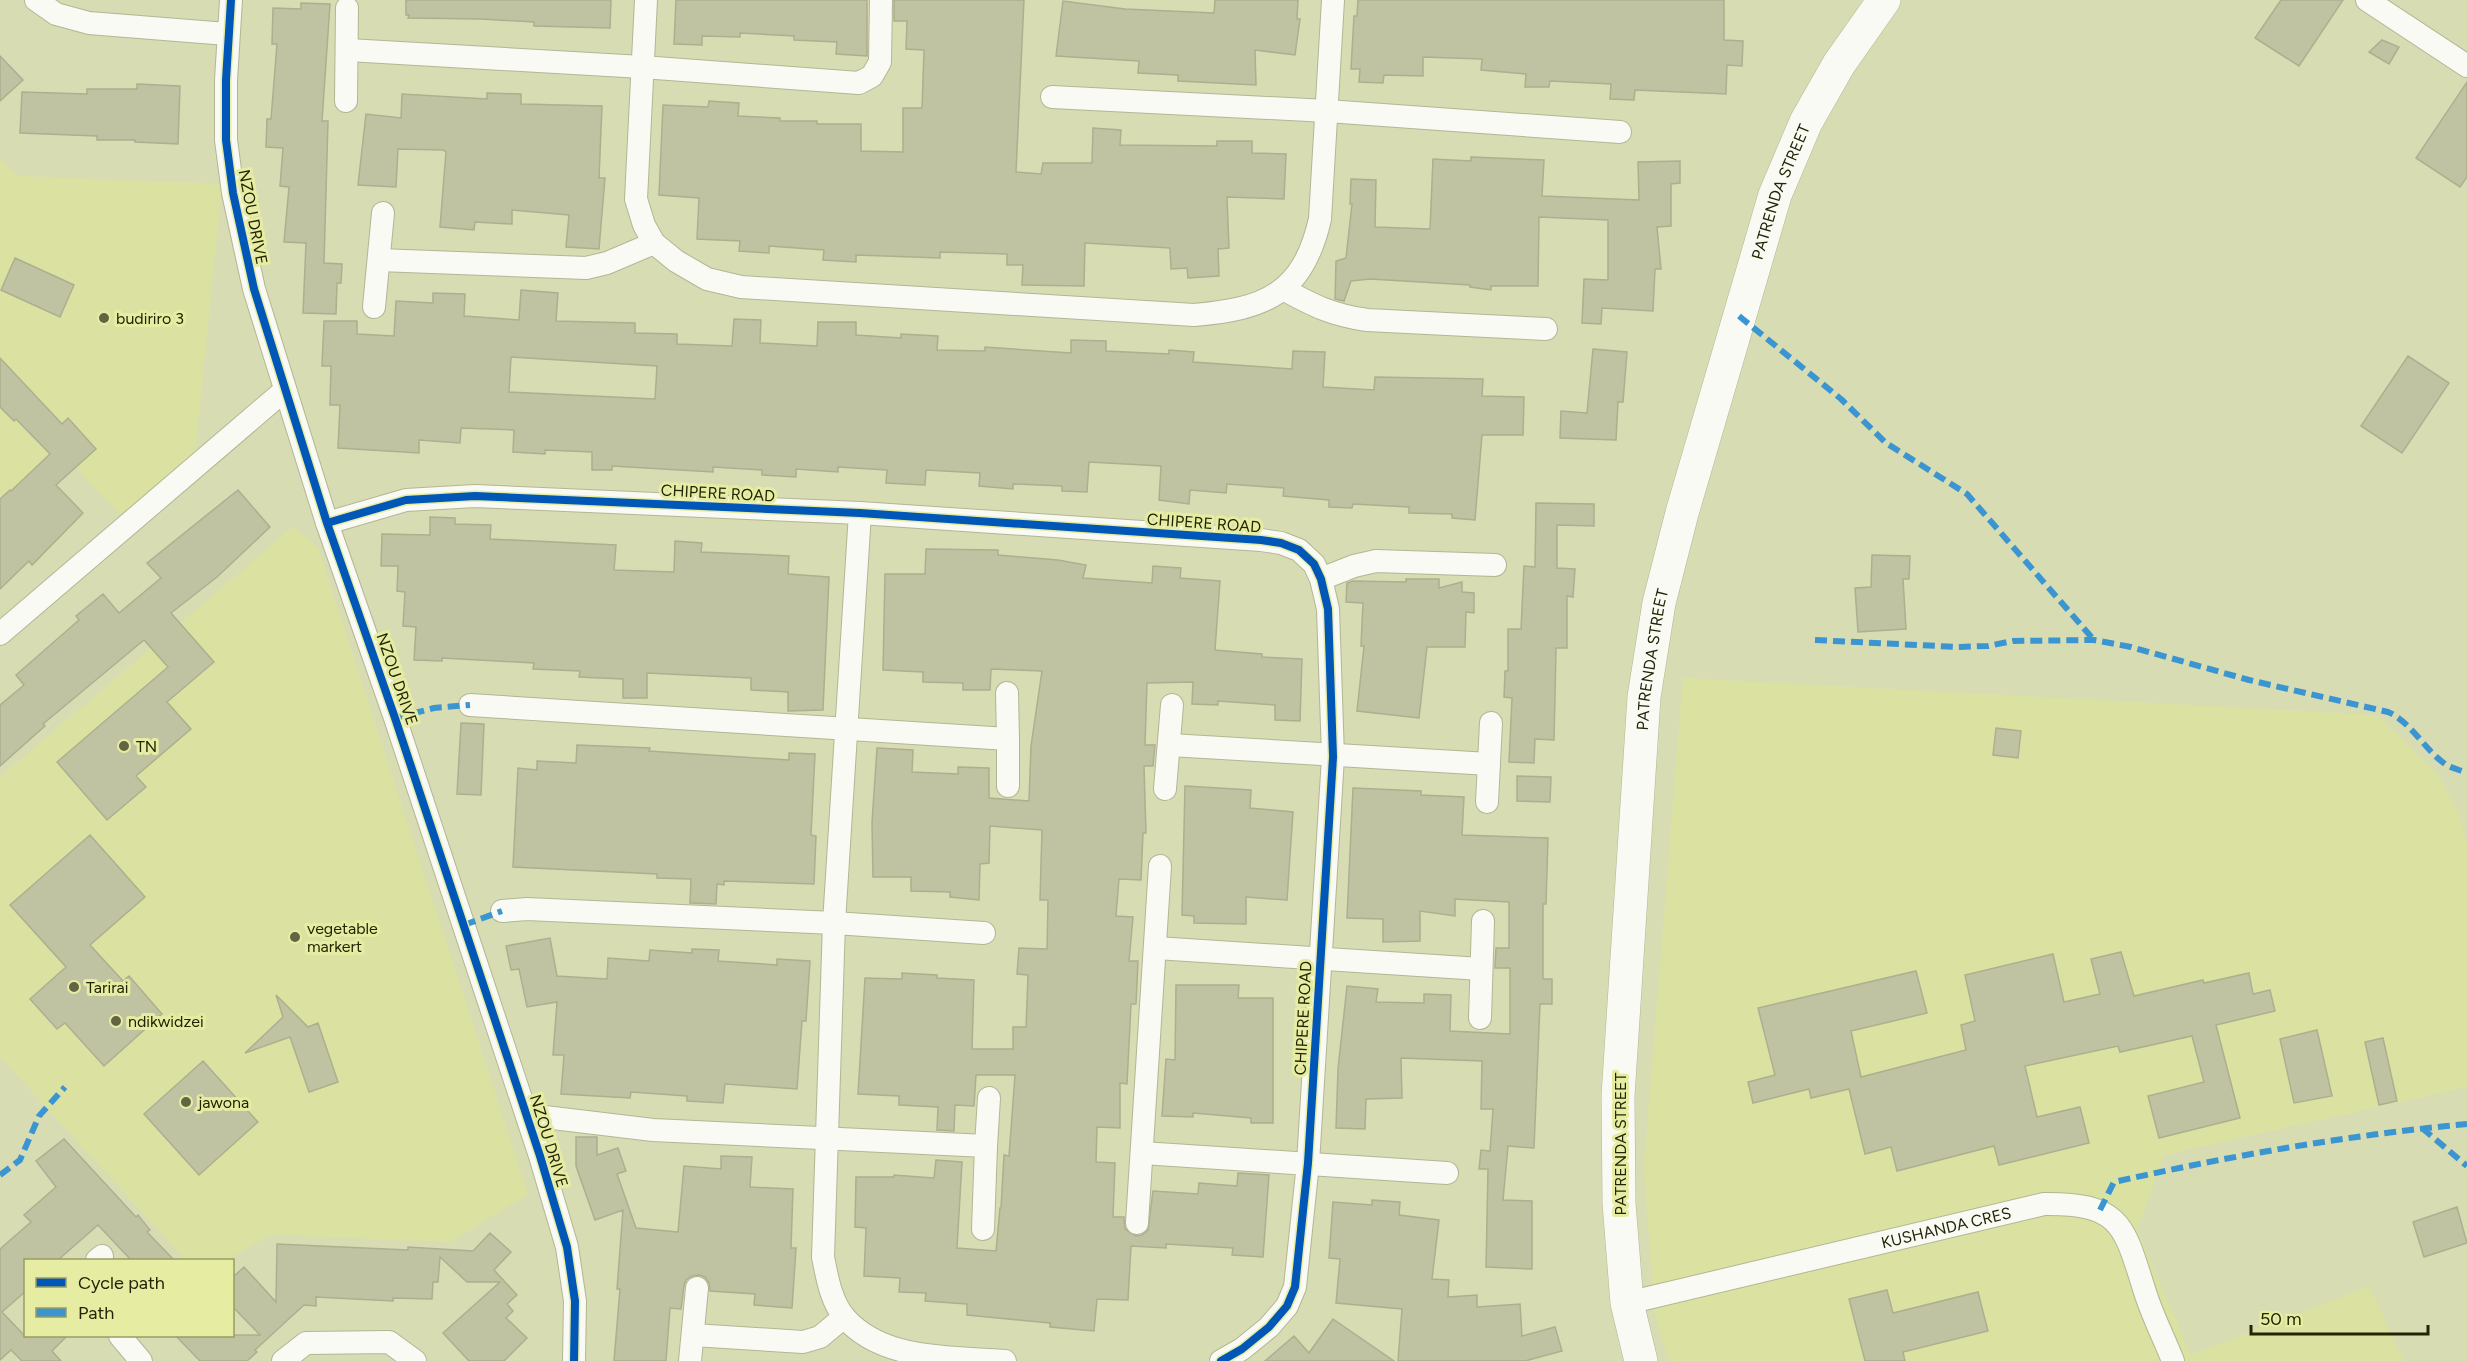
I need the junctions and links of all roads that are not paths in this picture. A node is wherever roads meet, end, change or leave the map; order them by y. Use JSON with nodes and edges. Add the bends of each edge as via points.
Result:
{"nodes":[{"id":1,"x":36,"y":0,"type":"edge"},
{"id":2,"x":231,"y":0,"type":"edge"},
{"id":3,"x":646,"y":0,"type":"edge"},
{"id":4,"x":881,"y":0,"type":"edge"},
{"id":5,"x":1333,"y":0,"type":"edge"},
{"id":6,"x":1884,"y":0,"type":"edge"},
{"id":7,"x":2367,"y":0,"type":"edge"},
{"id":8,"x":347,"y":8,"type":"dead end"},
{"id":9,"x":227,"y":34,"type":"junction"},
{"id":10,"x":348,"y":50,"type":"junction"},
{"id":11,"x":2467,"y":66,"type":"edge"},
{"id":12,"x":642,"y":67,"type":"junction"},
{"id":13,"x":1052,"y":97,"type":"dead end"},
{"id":14,"x":346,"y":101,"type":"dead end"},
{"id":15,"x":1327,"y":111,"type":"junction"},
{"id":16,"x":1620,"y":132,"type":"dead end"},
{"id":17,"x":383,"y":213,"type":"dead end"},
{"id":18,"x":654,"y":243,"type":"junction"},
{"id":19,"x":378,"y":260,"type":"junction"},
{"id":20,"x":1282,"y":289,"type":"junction"},
{"id":21,"x":374,"y":307,"type":"dead end"},
{"id":22,"x":1546,"y":329,"type":"dead end"},
{"id":23,"x":285,"y":390,"type":"junction"},
{"id":24,"x":860,"y":513,"type":"junction"},
{"id":25,"x":327,"y":523,"type":"junction"},
{"id":26,"x":1494,"y":565,"type":"dead end"},
{"id":27,"x":1321,"y":579,"type":"junction"},
{"id":28,"x":0,"y":634,"type":"edge"},
{"id":29,"x":1007,"y":693,"type":"dead end"},
{"id":30,"x":470,"y":705,"type":"dead end"},
{"id":31,"x":1172,"y":705,"type":"dead end"},
{"id":32,"x":1491,"y":723,"type":"dead end"},
{"id":33,"x":847,"y":730,"type":"junction"},
{"id":34,"x":1008,"y":739,"type":"junction"},
{"id":35,"x":1170,"y":745,"type":"junction"},
{"id":36,"x":1333,"y":757,"type":"junction"},
{"id":37,"x":1489,"y":764,"type":"junction"},
{"id":38,"x":1008,"y":786,"type":"dead end"},
{"id":39,"x":1165,"y":789,"type":"dead end"},
{"id":40,"x":1487,"y":802,"type":"dead end"},
{"id":41,"x":1160,"y":866,"type":"dead end"},
{"id":42,"x":502,"y":910,"type":"dead end"},
{"id":43,"x":1483,"y":921,"type":"dead end"},
{"id":44,"x":834,"y":923,"type":"junction"},
{"id":45,"x":984,"y":933,"type":"dead end"},
{"id":46,"x":1156,"y":948,"type":"junction"},
{"id":47,"x":1320,"y":957,"type":"junction"},
{"id":48,"x":1481,"y":969,"type":"junction"},
{"id":49,"x":1480,"y":1017,"type":"dead end"},
{"id":50,"x":989,"y":1098,"type":"dead end"},
{"id":51,"x":528,"y":1115,"type":"junction"},
{"id":52,"x":827,"y":1137,"type":"junction"},
{"id":53,"x":986,"y":1146,"type":"junction"},
{"id":54,"x":1142,"y":1153,"type":"junction"},
{"id":55,"x":1308,"y":1163,"type":"junction"},
{"id":56,"x":1447,"y":1173,"type":"dead end"},
{"id":57,"x":1137,"y":1223,"type":"dead end"},
{"id":58,"x":983,"y":1229,"type":"dead end"},
{"id":59,"x":697,"y":1288,"type":"dead end"},
{"id":60,"x":1627,"y":1303,"type":"junction"},
{"id":61,"x":844,"y":1317,"type":"junction"},
{"id":62,"x":693,"y":1335,"type":"junction"},
{"id":63,"x":122,"y":1337,"type":"edge"},
{"id":64,"x":141,"y":1361,"type":"edge"},
{"id":65,"x":284,"y":1361,"type":"edge"},
{"id":66,"x":415,"y":1361,"type":"edge"},
{"id":67,"x":574,"y":1361,"type":"edge"},
{"id":68,"x":690,"y":1361,"type":"edge"},
{"id":69,"x":1005,"y":1361,"type":"edge"},
{"id":70,"x":1221,"y":1361,"type":"edge"},
{"id":71,"x":1641,"y":1361,"type":"edge"},
{"id":72,"x":2173,"y":1361,"type":"edge"}],
"edges":[{"from":1,"to":9,"type":"street","via":[[56,14],[89,23]]},
{"from":2,"to":9,"type":"street","name":"NZOU DRIVE"},
{"from":3,"to":12,"type":"street"},
{"from":4,"to":12,"type":"street","via":[[880,62],[872,76],[859,83]]},
{"from":5,"to":15,"type":"street"},
{"from":6,"to":60,"type":"street","name":"PATRENDA STREET","via":[[1839,64],[1806,122],[1774,195],[1659,603],[1644,697],[1618,1096],[1619,1203]]},
{"from":7,"to":11,"type":"street"},
{"from":8,"to":10,"type":"street"},
{"from":9,"to":23,"type":"street","name":"NZOU DRIVE","via":[[226,140],[233,193],[254,289]]},
{"from":10,"to":12,"type":"street"},
{"from":10,"to":14,"type":"street"},
{"from":12,"to":18,"type":"street","via":[[636,199]]},
{"from":13,"to":15,"type":"street"},
{"from":15,"to":16,"type":"street"},
{"from":15,"to":20,"type":"street","via":[[1320,219],[1314,244],[1300,270]]},
{"from":17,"to":19,"type":"street"},
{"from":18,"to":19,"type":"street","via":[[586,268]]},
{"from":18,"to":20,"type":"street","via":[[707,279],[741,287],[1194,315],[1233,312],[1268,299]]},
{"from":19,"to":21,"type":"street"},
{"from":20,"to":22,"type":"street","via":[[1339,316]]},
{"from":23,"to":25,"type":"street","name":"NZOU DRIVE"},
{"from":23,"to":28,"type":"street"},
{"from":24,"to":25,"type":"street","name":"CHIPERE ROAD","via":[[475,496],[406,501]]},
{"from":24,"to":27,"type":"street","name":"CHIPERE ROAD","via":[[1261,540],[1299,550],[1314,564]]},
{"from":24,"to":33,"type":"street"},
{"from":25,"to":51,"type":"street","name":"NZOU DRIVE"},
{"from":26,"to":27,"type":"street","via":[[1376,561]]},
{"from":27,"to":36,"type":"street","name":"CHIPERE ROAD","via":[[1328,609]]},
{"from":29,"to":34,"type":"street"},
{"from":30,"to":33,"type":"street"},
{"from":31,"to":35,"type":"street"},
{"from":32,"to":37,"type":"street"},
{"from":33,"to":34,"type":"street"},
{"from":33,"to":44,"type":"street"},
{"from":34,"to":38,"type":"street"},
{"from":35,"to":36,"type":"street"},
{"from":35,"to":39,"type":"street"},
{"from":36,"to":37,"type":"street"},
{"from":36,"to":47,"type":"street","name":"CHIPERE ROAD"},
{"from":37,"to":40,"type":"street"},
{"from":41,"to":46,"type":"street"},
{"from":42,"to":44,"type":"street"},
{"from":43,"to":48,"type":"street"},
{"from":44,"to":45,"type":"street"},
{"from":44,"to":52,"type":"street"},
{"from":46,"to":47,"type":"street"},
{"from":46,"to":54,"type":"street"},
{"from":47,"to":48,"type":"street"},
{"from":47,"to":55,"type":"street","name":"CHIPERE ROAD"},
{"from":48,"to":49,"type":"street"},
{"from":50,"to":53,"type":"street"},
{"from":51,"to":52,"type":"street","via":[[653,1130]]},
{"from":51,"to":67,"type":"street","name":"NZOU DRIVE","via":[[567,1247],[575,1301]]},
{"from":52,"to":53,"type":"street"},
{"from":52,"to":61,"type":"street","via":[[823,1257],[827,1279]]},
{"from":53,"to":58,"type":"street"},
{"from":54,"to":55,"type":"street"},
{"from":54,"to":57,"type":"street"},
{"from":55,"to":56,"type":"street"},
{"from":55,"to":70,"type":"street","name":"CHIPERE ROAD","via":[[1295,1287],[1287,1306],[1269,1327]]},
{"from":59,"to":62,"type":"street"},
{"from":60,"to":71,"type":"street","name":"PATRENDA STREET"},
{"from":60,"to":72,"type":"street","name":"KUSHANDA CRES","via":[[2044,1204],[2074,1204],[2100,1210],[2118,1224],[2131,1246]]},
{"from":61,"to":62,"type":"street","via":[[820,1337],[803,1342]]},
{"from":61,"to":69,"type":"street","via":[[866,1336],[889,1348]]},
{"from":62,"to":68,"type":"street"},
{"from":63,"to":64,"type":"street"},
{"from":65,"to":66,"type":"street","via":[[306,1343],[389,1342]]}]}
